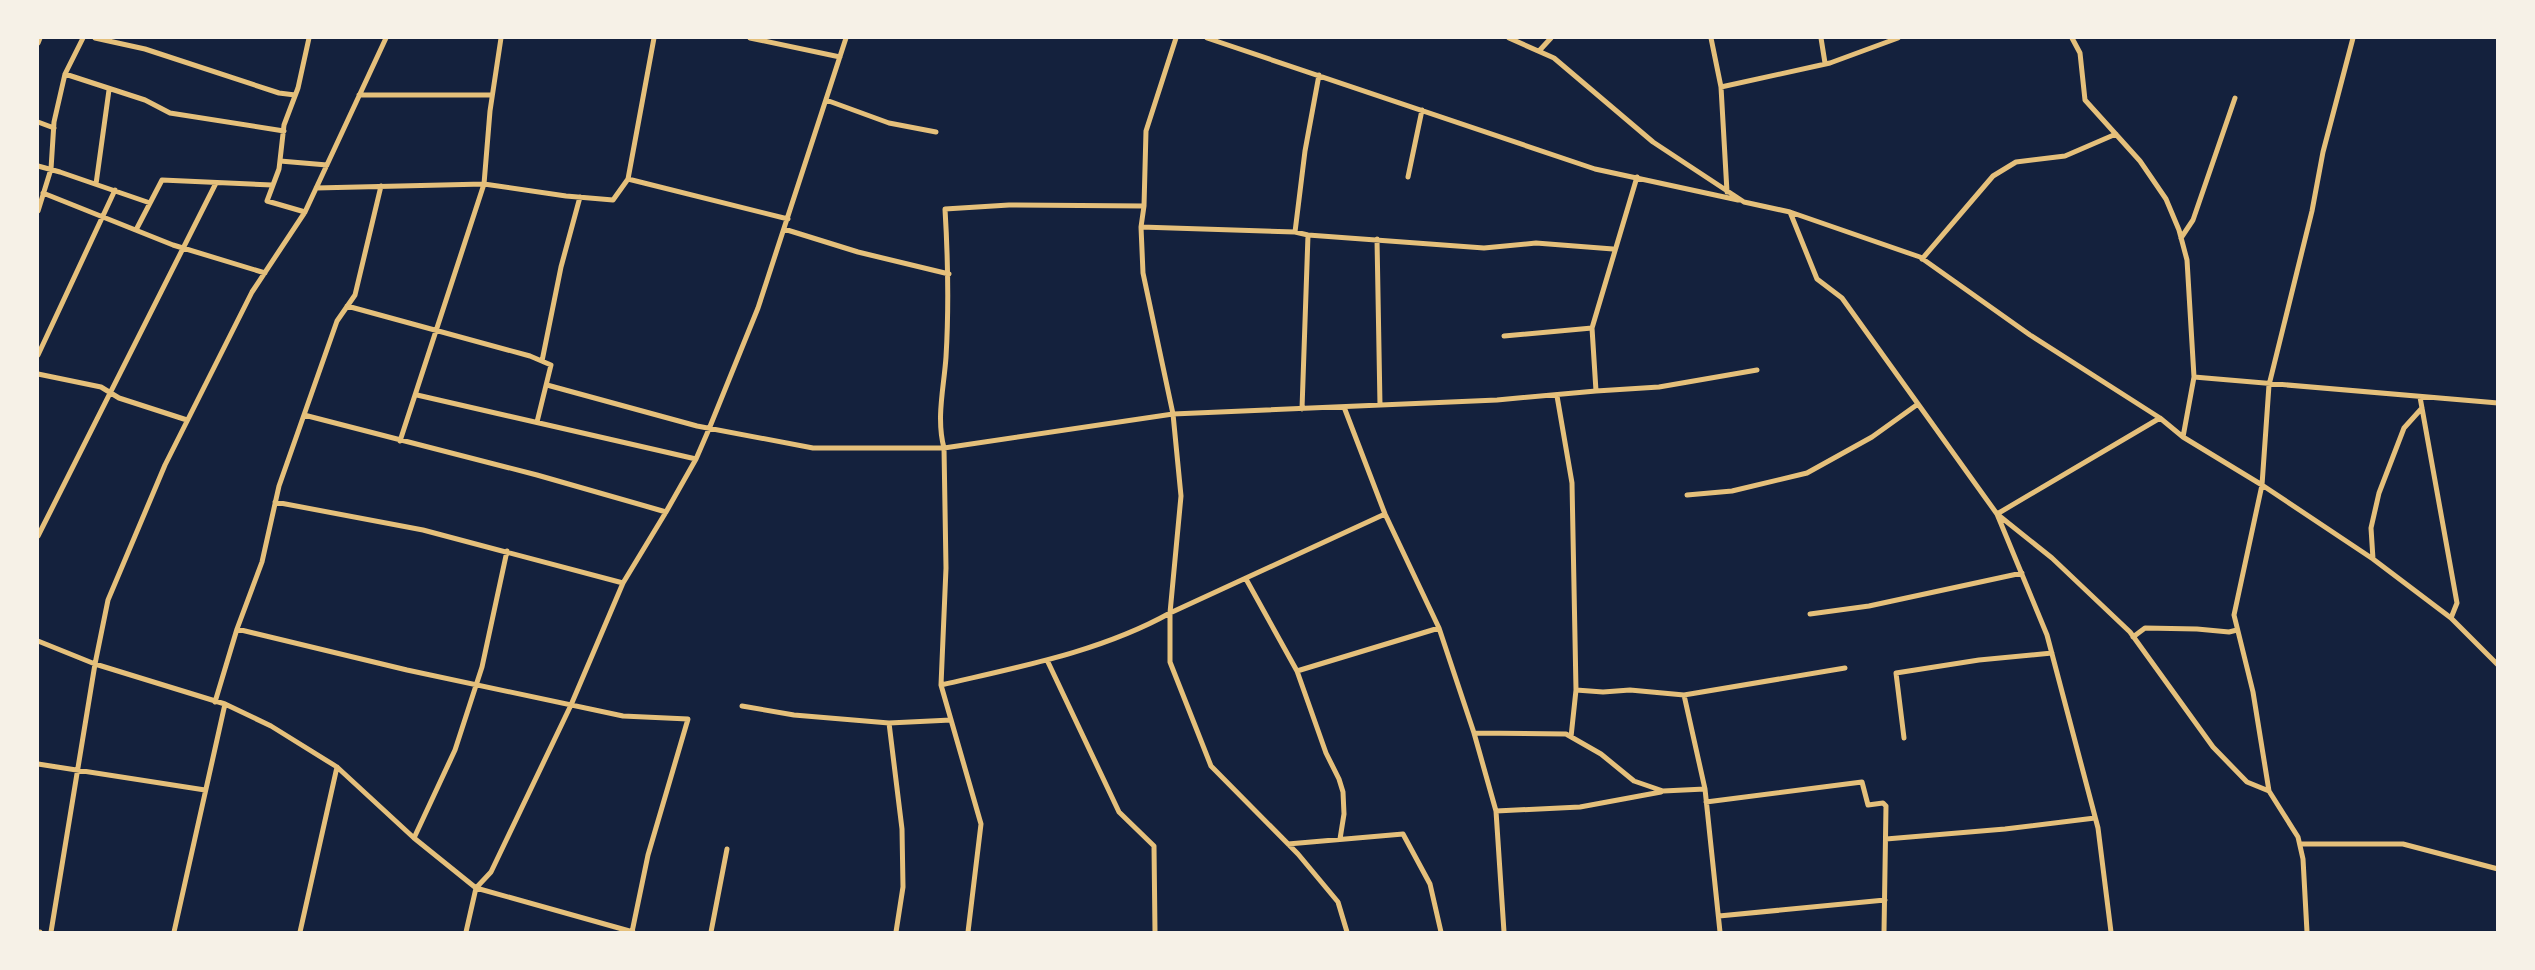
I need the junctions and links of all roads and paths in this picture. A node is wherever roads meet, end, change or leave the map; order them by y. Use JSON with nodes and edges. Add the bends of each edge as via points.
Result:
{"nodes":[{"id":1,"x":40,"y":38,"type":"edge"},
{"id":2,"x":83,"y":38,"type":"edge"},
{"id":3,"x":95,"y":38,"type":"edge"},
{"id":4,"x":309,"y":38,"type":"edge"},
{"id":5,"x":386,"y":38,"type":"edge"},
{"id":6,"x":501,"y":38,"type":"edge"},
{"id":7,"x":654,"y":38,"type":"edge"},
{"id":8,"x":750,"y":38,"type":"edge"},
{"id":9,"x":846,"y":38,"type":"edge"},
{"id":10,"x":1176,"y":38,"type":"edge"},
{"id":11,"x":1207,"y":38,"type":"edge"},
{"id":12,"x":1509,"y":38,"type":"edge"},
{"id":13,"x":1551,"y":38,"type":"edge"},
{"id":14,"x":1711,"y":38,"type":"edge"},
{"id":15,"x":1821,"y":38,"type":"edge"},
{"id":16,"x":1898,"y":38,"type":"edge"},
{"id":17,"x":2072,"y":38,"type":"edge"},
{"id":18,"x":2353,"y":38,"type":"edge"},
{"id":19,"x":38,"y":43,"type":"edge"},
{"id":20,"x":1539,"y":51,"type":"junction"},
{"id":21,"x":840,"y":57,"type":"junction"},
{"id":22,"x":1825,"y":63,"type":"junction"},
{"id":23,"x":65,"y":75,"type":"junction"},
{"id":24,"x":1319,"y":75,"type":"junction"},
{"id":25,"x":1721,"y":87,"type":"junction"},
{"id":26,"x":109,"y":90,"type":"junction"},
{"id":27,"x":295,"y":95,"type":"junction"},
{"id":28,"x":359,"y":95,"type":"junction"},
{"id":29,"x":492,"y":95,"type":"junction"},
{"id":30,"x":2235,"y":98,"type":"dead end"},
{"id":31,"x":826,"y":100,"type":"junction"},
{"id":32,"x":1422,"y":110,"type":"junction"},
{"id":33,"x":38,"y":122,"type":"edge"},
{"id":34,"x":54,"y":128,"type":"junction"},
{"id":35,"x":284,"y":131,"type":"junction"},
{"id":36,"x":936,"y":132,"type":"dead end"},
{"id":37,"x":2116,"y":134,"type":"junction"},
{"id":38,"x":280,"y":161,"type":"junction"},
{"id":39,"x":327,"y":165,"type":"junction"},
{"id":40,"x":38,"y":166,"type":"edge"},
{"id":41,"x":51,"y":170,"type":"junction"},
{"id":42,"x":1408,"y":177,"type":"dead end"},
{"id":43,"x":1637,"y":177,"type":"junction"},
{"id":44,"x":628,"y":179,"type":"junction"},
{"id":45,"x":96,"y":183,"type":"junction"},
{"id":46,"x":216,"y":183,"type":"junction"},
{"id":47,"x":484,"y":184,"type":"junction"},
{"id":48,"x":272,"y":185,"type":"junction"},
{"id":49,"x":381,"y":186,"type":"junction"},
{"id":50,"x":316,"y":188,"type":"junction"},
{"id":51,"x":115,"y":190,"type":"junction"},
{"id":52,"x":1727,"y":192,"type":"junction"},
{"id":53,"x":43,"y":194,"type":"junction"},
{"id":54,"x":580,"y":197,"type":"junction"},
{"id":55,"x":1744,"y":202,"type":"junction"},
{"id":56,"x":150,"y":203,"type":"junction"},
{"id":57,"x":1144,"y":206,"type":"junction"},
{"id":58,"x":38,"y":211,"type":"edge"},
{"id":59,"x":305,"y":212,"type":"junction"},
{"id":60,"x":1790,"y":212,"type":"junction"},
{"id":61,"x":102,"y":215,"type":"junction"},
{"id":62,"x":788,"y":219,"type":"junction"},
{"id":63,"x":1141,"y":227,"type":"junction"},
{"id":64,"x":784,"y":229,"type":"junction"},
{"id":65,"x":136,"y":230,"type":"junction"},
{"id":66,"x":1295,"y":232,"type":"junction"},
{"id":67,"x":1308,"y":235,"type":"junction"},
{"id":68,"x":2181,"y":238,"type":"junction"},
{"id":69,"x":1377,"y":239,"type":"junction"},
{"id":70,"x":184,"y":247,"type":"junction"},
{"id":71,"x":1613,"y":249,"type":"junction"},
{"id":72,"x":1922,"y":259,"type":"junction"},
{"id":73,"x":265,"y":273,"type":"junction"},
{"id":74,"x":949,"y":274,"type":"junction"},
{"id":75,"x":347,"y":306,"type":"junction"},
{"id":76,"x":1592,"y":328,"type":"junction"},
{"id":77,"x":436,"y":331,"type":"junction"},
{"id":78,"x":1504,"y":336,"type":"dead end"},
{"id":79,"x":38,"y":355,"type":"edge"},
{"id":80,"x":542,"y":361,"type":"junction"},
{"id":81,"x":1757,"y":370,"type":"dead end"},
{"id":82,"x":38,"y":374,"type":"edge"},
{"id":83,"x":2194,"y":377,"type":"junction"},
{"id":84,"x":2269,"y":385,"type":"junction"},
{"id":85,"x":547,"y":386,"type":"junction"},
{"id":86,"x":1596,"y":391,"type":"junction"},
{"id":87,"x":110,"y":393,"type":"junction"},
{"id":88,"x":417,"y":395,"type":"junction"},
{"id":89,"x":1557,"y":396,"type":"junction"},
{"id":90,"x":2420,"y":397,"type":"junction"},
{"id":91,"x":2498,"y":403,"type":"edge"},
{"id":92,"x":1918,"y":404,"type":"junction"},
{"id":93,"x":1380,"y":405,"type":"junction"},
{"id":94,"x":1344,"y":407,"type":"junction"},
{"id":95,"x":2422,"y":408,"type":"junction"},
{"id":96,"x":1302,"y":409,"type":"junction"},
{"id":97,"x":1173,"y":414,"type":"junction"},
{"id":98,"x":304,"y":415,"type":"junction"},
{"id":99,"x":2160,"y":418,"type":"junction"},
{"id":100,"x":187,"y":420,"type":"junction"},
{"id":101,"x":537,"y":422,"type":"junction"},
{"id":102,"x":709,"y":429,"type":"junction"},
{"id":103,"x":2183,"y":436,"type":"junction"},
{"id":104,"x":400,"y":441,"type":"junction"},
{"id":105,"x":944,"y":448,"type":"junction"},
{"id":106,"x":696,"y":459,"type":"junction"},
{"id":107,"x":2262,"y":485,"type":"junction"},
{"id":108,"x":1687,"y":495,"type":"dead end"},
{"id":109,"x":275,"y":502,"type":"junction"},
{"id":110,"x":666,"y":512,"type":"junction"},
{"id":111,"x":1385,"y":514,"type":"junction"},
{"id":112,"x":1997,"y":514,"type":"junction"},
{"id":113,"x":38,"y":536,"type":"edge"},
{"id":114,"x":507,"y":551,"type":"junction"},
{"id":115,"x":2373,"y":559,"type":"junction"},
{"id":116,"x":2022,"y":573,"type":"junction"},
{"id":117,"x":1246,"y":579,"type":"junction"},
{"id":118,"x":623,"y":583,"type":"junction"},
{"id":119,"x":1170,"y":613,"type":"junction"},
{"id":120,"x":1810,"y":614,"type":"dead end"},
{"id":121,"x":2451,"y":618,"type":"junction"},
{"id":122,"x":1439,"y":628,"type":"junction"},
{"id":123,"x":237,"y":629,"type":"junction"},
{"id":124,"x":2237,"y":630,"type":"junction"},
{"id":125,"x":2133,"y":637,"type":"junction"},
{"id":126,"x":38,"y":641,"type":"edge"},
{"id":127,"x":2052,"y":653,"type":"junction"},
{"id":128,"x":1047,"y":660,"type":"junction"},
{"id":129,"x":95,"y":664,"type":"junction"},
{"id":130,"x":2498,"y":665,"type":"edge"},
{"id":131,"x":1845,"y":668,"type":"dead end"},
{"id":132,"x":1297,"y":671,"type":"junction"},
{"id":133,"x":476,"y":684,"type":"junction"},
{"id":134,"x":941,"y":685,"type":"junction"},
{"id":135,"x":1576,"y":690,"type":"junction"},
{"id":136,"x":1684,"y":695,"type":"junction"},
{"id":137,"x":215,"y":702,"type":"junction"},
{"id":138,"x":225,"y":704,"type":"junction"},
{"id":139,"x":571,"y":705,"type":"junction"},
{"id":140,"x":742,"y":706,"type":"dead end"},
{"id":141,"x":951,"y":720,"type":"junction"},
{"id":142,"x":889,"y":723,"type":"junction"},
{"id":143,"x":1474,"y":733,"type":"junction"},
{"id":144,"x":1571,"y":737,"type":"junction"},
{"id":145,"x":1904,"y":738,"type":"dead end"},
{"id":146,"x":38,"y":764,"type":"edge"},
{"id":147,"x":337,"y":767,"type":"junction"},
{"id":148,"x":77,"y":771,"type":"junction"},
{"id":149,"x":1705,"y":789,"type":"junction"},
{"id":150,"x":205,"y":790,"type":"junction"},
{"id":151,"x":1664,"y":791,"type":"junction"},
{"id":152,"x":2269,"y":791,"type":"junction"},
{"id":153,"x":1706,"y":802,"type":"junction"},
{"id":154,"x":1496,"y":811,"type":"junction"},
{"id":155,"x":2095,"y":818,"type":"junction"},
{"id":156,"x":414,"y":838,"type":"junction"},
{"id":157,"x":1340,"y":839,"type":"junction"},
{"id":158,"x":1886,"y":840,"type":"junction"},
{"id":159,"x":1288,"y":844,"type":"junction"},
{"id":160,"x":2300,"y":844,"type":"junction"},
{"id":161,"x":727,"y":849,"type":"dead end"},
{"id":162,"x":2498,"y":869,"type":"edge"},
{"id":163,"x":477,"y":888,"type":"junction"},
{"id":164,"x":1885,"y":900,"type":"junction"},
{"id":165,"x":1719,"y":916,"type":"junction"},
{"id":166,"x":633,"y":932,"type":"edge"},
{"id":167,"x":51,"y":933,"type":"edge"},
{"id":168,"x":174,"y":933,"type":"edge"},
{"id":169,"x":300,"y":933,"type":"edge"},
{"id":170,"x":466,"y":933,"type":"edge"},
{"id":171,"x":711,"y":933,"type":"edge"},
{"id":172,"x":896,"y":933,"type":"edge"},
{"id":173,"x":968,"y":933,"type":"edge"},
{"id":174,"x":1155,"y":933,"type":"edge"},
{"id":175,"x":1347,"y":933,"type":"edge"},
{"id":176,"x":1441,"y":933,"type":"edge"},
{"id":177,"x":1504,"y":933,"type":"edge"},
{"id":178,"x":1720,"y":933,"type":"edge"},
{"id":179,"x":1884,"y":933,"type":"edge"},
{"id":180,"x":2111,"y":933,"type":"edge"},
{"id":181,"x":2307,"y":933,"type":"edge"}],
"edges":[{"from":1,"to":19,"type":"street"},
{"from":2,"to":23,"type":"street"},
{"from":3,"to":27,"type":"street","via":[[145,49]]},
{"from":4,"to":27,"type":"street"},
{"from":5,"to":28,"type":"street"},
{"from":6,"to":29,"type":"street"},
{"from":7,"to":44,"type":"street"},
{"from":8,"to":21,"type":"street"},
{"from":9,"to":21,"type":"street"},
{"from":10,"to":57,"type":"street","via":[[1146,131]]},
{"from":11,"to":24,"type":"street"},
{"from":12,"to":20,"type":"street"},
{"from":13,"to":20,"type":"street"},
{"from":14,"to":25,"type":"street"},
{"from":15,"to":22,"type":"street"},
{"from":16,"to":22,"type":"street"},
{"from":17,"to":37,"type":"street","via":[[2080,53],[2085,100]]},
{"from":18,"to":84,"type":"street"},
{"from":20,"to":52,"type":"street","via":[[1554,58],[1653,142]]},
{"from":21,"to":31,"type":"street"},
{"from":22,"to":25,"type":"street"},
{"from":23,"to":26,"type":"street"},
{"from":23,"to":34,"type":"street"},
{"from":24,"to":32,"type":"street"},
{"from":24,"to":66,"type":"street"},
{"from":25,"to":52,"type":"street"},
{"from":26,"to":35,"type":"street","via":[[145,100],[170,113]]},
{"from":26,"to":45,"type":"street"},
{"from":27,"to":35,"type":"street"},
{"from":28,"to":29,"type":"street"},
{"from":28,"to":39,"type":"street"},
{"from":29,"to":47,"type":"street"},
{"from":30,"to":68,"type":"street","via":[[2193,220]]},
{"from":31,"to":36,"type":"street","via":[[889,123]]},
{"from":31,"to":62,"type":"street"},
{"from":32,"to":42,"type":"street"},
{"from":32,"to":43,"type":"street","via":[[1595,168]]},
{"from":33,"to":34,"type":"street"},
{"from":34,"to":41,"type":"street"},
{"from":35,"to":38,"type":"street"},
{"from":37,"to":68,"type":"street","via":[[2166,199]]},
{"from":37,"to":72,"type":"street","via":[[2065,156],[2016,162],[1993,176]]},
{"from":38,"to":39,"type":"street"},
{"from":38,"to":48,"type":"street"},
{"from":39,"to":50,"type":"street"},
{"from":40,"to":41,"type":"street"},
{"from":41,"to":45,"type":"street"},
{"from":41,"to":53,"type":"street"},
{"from":43,"to":55,"type":"street"},
{"from":43,"to":71,"type":"street"},
{"from":44,"to":54,"type":"street","via":[[613,200]]},
{"from":44,"to":62,"type":"street"},
{"from":45,"to":51,"type":"street"},
{"from":46,"to":48,"type":"street"},
{"from":46,"to":56,"type":"street","via":[[162,180]]},
{"from":46,"to":70,"type":"street"},
{"from":47,"to":49,"type":"street"},
{"from":47,"to":54,"type":"street"},
{"from":47,"to":77,"type":"street"},
{"from":48,"to":59,"type":"street","via":[[267,201]]},
{"from":49,"to":50,"type":"street"},
{"from":49,"to":75,"type":"street","via":[[355,295]]},
{"from":50,"to":59,"type":"street"},
{"from":51,"to":56,"type":"street"},
{"from":51,"to":61,"type":"street"},
{"from":52,"to":55,"type":"street"},
{"from":53,"to":58,"type":"street"},
{"from":53,"to":61,"type":"street"},
{"from":54,"to":80,"type":"street"},
{"from":55,"to":60,"type":"street"},
{"from":56,"to":65,"type":"street"},
{"from":57,"to":63,"type":"street"},
{"from":57,"to":74,"type":"street","via":[[1009,205],[945,209]]},
{"from":59,"to":73,"type":"street"},
{"from":60,"to":72,"type":"street"},
{"from":60,"to":92,"type":"street","via":[[1817,279],[1842,298]]},
{"from":61,"to":65,"type":"street"},
{"from":61,"to":79,"type":"street"},
{"from":62,"to":64,"type":"street"},
{"from":63,"to":66,"type":"street"},
{"from":63,"to":97,"type":"street","via":[[1143,273]]},
{"from":64,"to":74,"type":"street"},
{"from":64,"to":102,"type":"street","via":[[758,308]]},
{"from":65,"to":70,"type":"street"},
{"from":66,"to":67,"type":"street"},
{"from":67,"to":69,"type":"street"},
{"from":67,"to":96,"type":"street"},
{"from":68,"to":83,"type":"street","via":[[2187,260]]},
{"from":69,"to":71,"type":"street","via":[[1484,248],[1536,243]]},
{"from":69,"to":93,"type":"street"},
{"from":70,"to":73,"type":"street"},
{"from":70,"to":87,"type":"street"},
{"from":71,"to":76,"type":"street"},
{"from":72,"to":99,"type":"street","via":[[2030,335]]},
{"from":73,"to":100,"type":"street"},
{"from":74,"to":105,"type":"street","via":[[939,430]]},
{"from":75,"to":77,"type":"street"},
{"from":75,"to":98,"type":"street","via":[[337,321]]},
{"from":76,"to":78,"type":"street"},
{"from":76,"to":86,"type":"street"},
{"from":77,"to":80,"type":"street"},
{"from":77,"to":88,"type":"street"},
{"from":80,"to":85,"type":"street","via":[[551,365]]},
{"from":81,"to":86,"type":"street","via":[[1659,387]]},
{"from":82,"to":87,"type":"street","via":[[100,387]]},
{"from":83,"to":84,"type":"street"},
{"from":83,"to":103,"type":"street"},
{"from":84,"to":90,"type":"street"},
{"from":84,"to":107,"type":"street"},
{"from":85,"to":101,"type":"street"},
{"from":85,"to":102,"type":"street"},
{"from":86,"to":89,"type":"street"},
{"from":87,"to":100,"type":"street"},
{"from":87,"to":113,"type":"street"},
{"from":88,"to":101,"type":"street"},
{"from":88,"to":104,"type":"street"},
{"from":89,"to":93,"type":"street"},
{"from":89,"to":135,"type":"street","via":[[1572,483]]},
{"from":90,"to":91,"type":"street"},
{"from":90,"to":95,"type":"street"},
{"from":92,"to":108,"type":"street","via":[[1872,437],[1807,473],[1732,491]]},
{"from":92,"to":112,"type":"street"},
{"from":93,"to":94,"type":"street"},
{"from":94,"to":96,"type":"street"},
{"from":94,"to":111,"type":"street"},
{"from":95,"to":115,"type":"street","via":[[2400,436],[2379,493],[2371,528]]},
{"from":95,"to":121,"type":"street","via":[[2457,603]]},
{"from":96,"to":97,"type":"street"},
{"from":97,"to":105,"type":"street"},
{"from":97,"to":119,"type":"street","via":[[1181,496]]},
{"from":98,"to":104,"type":"street"},
{"from":98,"to":109,"type":"street"},
{"from":99,"to":103,"type":"street"},
{"from":99,"to":112,"type":"street"},
{"from":100,"to":129,"type":"street","via":[[108,600]]},
{"from":101,"to":106,"type":"street"},
{"from":102,"to":105,"type":"street","via":[[813,448]]},
{"from":102,"to":106,"type":"street"},
{"from":103,"to":107,"type":"street"},
{"from":104,"to":110,"type":"street"},
{"from":105,"to":134,"type":"street","via":[[946,568]]},
{"from":106,"to":110,"type":"street"},
{"from":107,"to":115,"type":"street"},
{"from":107,"to":124,"type":"street","via":[[2234,615]]},
{"from":109,"to":114,"type":"street","via":[[423,530]]},
{"from":109,"to":123,"type":"street","via":[[262,562]]},
{"from":110,"to":118,"type":"street"},
{"from":111,"to":117,"type":"street"},
{"from":111,"to":122,"type":"street"},
{"from":112,"to":116,"type":"street"},
{"from":112,"to":125,"type":"street","via":[[2052,558]]},
{"from":114,"to":118,"type":"street"},
{"from":114,"to":133,"type":"street"},
{"from":115,"to":121,"type":"street"},
{"from":116,"to":120,"type":"street","via":[[1869,606]]},
{"from":116,"to":127,"type":"street"},
{"from":117,"to":119,"type":"street"},
{"from":117,"to":132,"type":"street"},
{"from":118,"to":139,"type":"street"},
{"from":119,"to":128,"type":"street","via":[[1146,626]]},
{"from":119,"to":159,"type":"street","via":[[1170,663],[1211,766]]},
{"from":121,"to":130,"type":"street"},
{"from":122,"to":132,"type":"street"},
{"from":122,"to":143,"type":"street"},
{"from":123,"to":133,"type":"street"},
{"from":123,"to":137,"type":"street"},
{"from":124,"to":125,"type":"street","via":[[2145,628]]},
{"from":124,"to":152,"type":"street","via":[[2253,692]]},
{"from":125,"to":152,"type":"street","via":[[2214,747],[2247,782]]},
{"from":126,"to":129,"type":"street"},
{"from":127,"to":145,"type":"street","via":[[1896,673]]},
{"from":127,"to":155,"type":"street"},
{"from":128,"to":134,"type":"street"},
{"from":128,"to":174,"type":"street","via":[[1119,812],[1154,846]]},
{"from":129,"to":137,"type":"street"},
{"from":129,"to":148,"type":"street"},
{"from":131,"to":136,"type":"street"},
{"from":132,"to":157,"type":"street","via":[[1343,792]]},
{"from":133,"to":139,"type":"street"},
{"from":133,"to":156,"type":"street","via":[[455,750]]},
{"from":134,"to":141,"type":"street"},
{"from":135,"to":136,"type":"street"},
{"from":135,"to":144,"type":"street"},
{"from":136,"to":149,"type":"street"},
{"from":137,"to":138,"type":"street"},
{"from":138,"to":147,"type":"street","via":[[271,726]]},
{"from":138,"to":150,"type":"street"},
{"from":139,"to":163,"type":"street","via":[[491,872]]},
{"from":139,"to":166,"type":"street","via":[[624,716],[688,719],[648,855]]},
{"from":140,"to":142,"type":"street"},
{"from":141,"to":142,"type":"street"},
{"from":141,"to":173,"type":"street","via":[[981,824]]},
{"from":142,"to":172,"type":"street","via":[[902,829],[903,887]]},
{"from":143,"to":144,"type":"street"},
{"from":143,"to":154,"type":"street"},
{"from":144,"to":151,"type":"street","via":[[1601,754],[1634,781]]},
{"from":146,"to":148,"type":"street"},
{"from":147,"to":156,"type":"street"},
{"from":147,"to":169,"type":"street"},
{"from":148,"to":150,"type":"street"},
{"from":148,"to":167,"type":"street"},
{"from":149,"to":151,"type":"street"},
{"from":149,"to":153,"type":"street"},
{"from":150,"to":168,"type":"street"},
{"from":151,"to":154,"type":"street","via":[[1580,807]]},
{"from":152,"to":160,"type":"street"},
{"from":153,"to":158,"type":"street","via":[[1862,782],[1868,805],[1886,806]]},
{"from":153,"to":165,"type":"street"},
{"from":154,"to":177,"type":"street"},
{"from":155,"to":158,"type":"street"},
{"from":155,"to":180,"type":"street"},
{"from":156,"to":163,"type":"street"},
{"from":157,"to":159,"type":"street"},
{"from":157,"to":176,"type":"street","via":[[1403,834],[1430,884]]},
{"from":158,"to":164,"type":"street"},
{"from":159,"to":175,"type":"street","via":[[1338,902]]},
{"from":160,"to":162,"type":"street","via":[[2403,844]]},
{"from":160,"to":181,"type":"street"},
{"from":161,"to":171,"type":"street"},
{"from":163,"to":166,"type":"street"},
{"from":163,"to":170,"type":"street"},
{"from":164,"to":165,"type":"street"},
{"from":164,"to":179,"type":"street"},
{"from":165,"to":178,"type":"street"}]}
